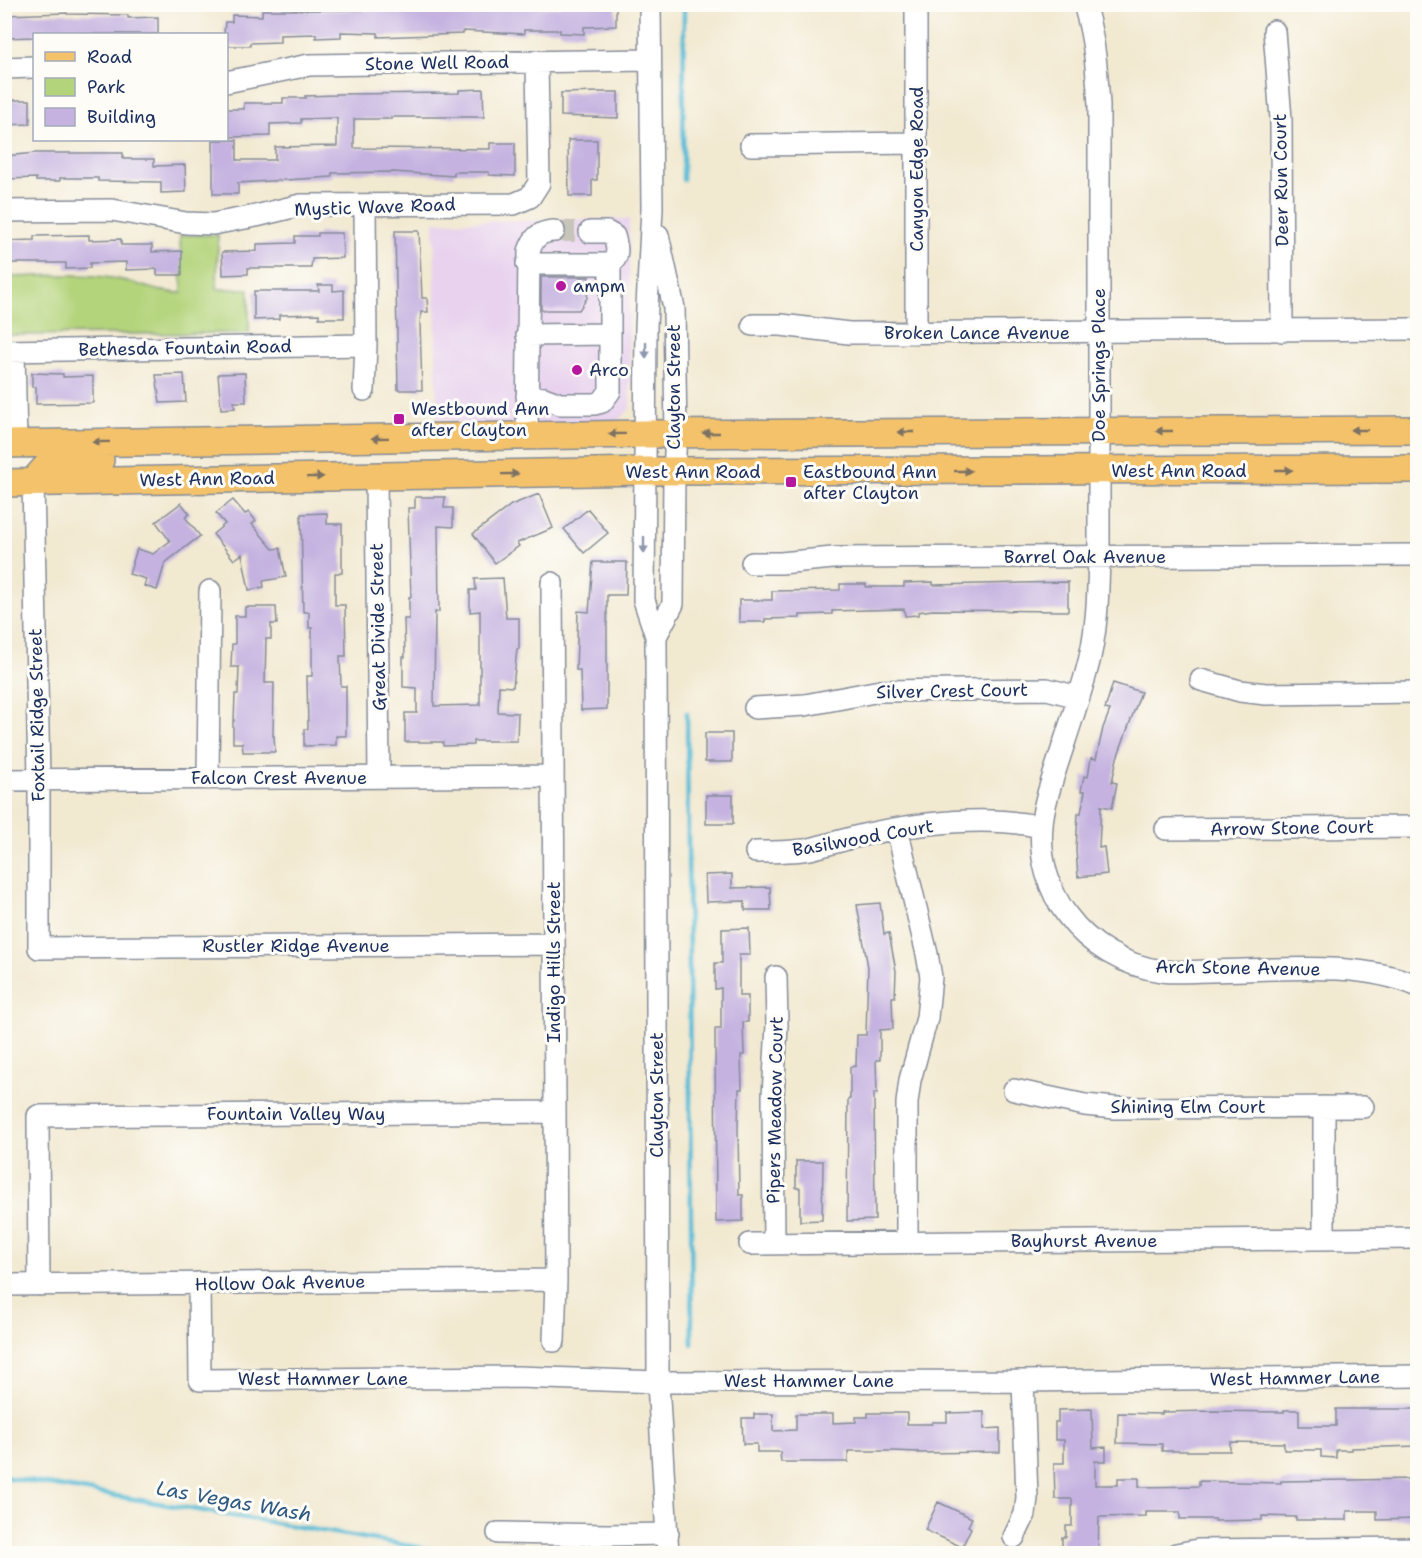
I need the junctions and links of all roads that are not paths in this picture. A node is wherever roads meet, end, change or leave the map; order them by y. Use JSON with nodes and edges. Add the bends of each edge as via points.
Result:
{"nodes":[{"id":1,"x":650,"y":4,"type":"edge"},
{"id":2,"x":916,"y":4,"type":"edge"},
{"id":3,"x":1086,"y":11,"type":"dead end"},
{"id":4,"x":1274,"y":31,"type":"dead end"},
{"id":5,"x":650,"y":60,"type":"junction"},
{"id":6,"x":537,"y":61,"type":"junction"},
{"id":7,"x":33,"y":67,"type":"edge"},
{"id":8,"x":4,"y":68,"type":"edge"},
{"id":9,"x":228,"y":82,"type":"edge"},
{"id":10,"x":917,"y":143,"type":"junction"},
{"id":11,"x":751,"y":145,"type":"dead end"},
{"id":12,"x":365,"y":205,"type":"junction"},
{"id":13,"x":652,"y":208,"type":"junction"},
{"id":14,"x":4,"y":211,"type":"edge"},
{"id":15,"x":554,"y":231,"type":"tunnel mouth"},
{"id":16,"x":590,"y":232,"type":"tunnel mouth"},
{"id":17,"x":527,"y":264,"type":"junction"},
{"id":18,"x":610,"y":264,"type":"junction"},
{"id":19,"x":674,"y":308,"type":"junction"},
{"id":20,"x":610,"y":309,"type":"junction"},
{"id":21,"x":647,"y":309,"type":"junction"},
{"id":22,"x":753,"y":325,"type":"dead end"},
{"id":23,"x":1418,"y":329,"type":"edge"},
{"id":24,"x":1282,"y":331,"type":"junction"},
{"id":25,"x":1099,"y":332,"type":"junction"},
{"id":26,"x":916,"y":333,"type":"junction"},
{"id":27,"x":527,"y":334,"type":"junction"},
{"id":28,"x":610,"y":334,"type":"junction"},
{"id":29,"x":366,"y":345,"type":"junction"},
{"id":30,"x":9,"y":351,"type":"edge"},
{"id":31,"x":10,"y":389,"type":"edge"},
{"id":32,"x":364,"y":390,"type":"dead end"},
{"id":33,"x":527,"y":396,"type":"junction"},
{"id":34,"x":1418,"y":430,"type":"edge"},
{"id":35,"x":1099,"y":431,"type":"junction"},
{"id":36,"x":646,"y":434,"type":"junction"},
{"id":37,"x":676,"y":434,"type":"junction"},
{"id":38,"x":527,"y":435,"type":"junction"},
{"id":39,"x":220,"y":440,"type":"junction"},
{"id":40,"x":8,"y":450,"type":"edge"},
{"id":41,"x":1418,"y":469,"type":"edge"},
{"id":42,"x":645,"y":471,"type":"junction"},
{"id":43,"x":1098,"y":471,"type":"junction"},
{"id":44,"x":674,"y":472,"type":"junction"},
{"id":45,"x":376,"y":476,"type":"junction"},
{"id":46,"x":33,"y":482,"type":"junction"},
{"id":47,"x":4,"y":483,"type":"edge"},
{"id":48,"x":1418,"y":555,"type":"edge"},
{"id":49,"x":1100,"y":557,"type":"junction"},
{"id":50,"x":752,"y":563,"type":"dead end"},
{"id":51,"x":552,"y":583,"type":"dead end"},
{"id":52,"x":210,"y":591,"type":"dead end"},
{"id":53,"x":656,"y":636,"type":"junction"},
{"id":54,"x":1201,"y":680,"type":"dead end"},
{"id":55,"x":1418,"y":692,"type":"edge"},
{"id":56,"x":1078,"y":697,"type":"junction"},
{"id":57,"x":755,"y":708,"type":"dead end"},
{"id":58,"x":553,"y":776,"type":"junction"},
{"id":59,"x":379,"y":777,"type":"junction"},
{"id":60,"x":208,"y":779,"type":"junction"},
{"id":61,"x":4,"y":780,"type":"edge"},
{"id":62,"x":39,"y":780,"type":"junction"},
{"id":63,"x":1041,"y":827,"type":"junction"},
{"id":64,"x":1418,"y":827,"type":"edge"},
{"id":65,"x":897,"y":829,"type":"junction"},
{"id":66,"x":1166,"y":829,"type":"dead end"},
{"id":67,"x":756,"y":852,"type":"dead end"},
{"id":68,"x":1071,"y":921,"type":"joint"},
{"id":69,"x":554,"y":944,"type":"junction"},
{"id":70,"x":39,"y":948,"type":"joint"},
{"id":71,"x":776,"y":977,"type":"dead end"},
{"id":72,"x":1418,"y":986,"type":"edge"},
{"id":73,"x":1014,"y":1090,"type":"dead end"},
{"id":74,"x":1324,"y":1107,"type":"junction"},
{"id":75,"x":1363,"y":1107,"type":"dead end"},
{"id":76,"x":555,"y":1112,"type":"junction"},
{"id":77,"x":1418,"y":1238,"type":"edge"},
{"id":78,"x":1324,"y":1239,"type":"junction"},
{"id":79,"x":907,"y":1242,"type":"junction"},
{"id":80,"x":750,"y":1244,"type":"dead end"},
{"id":81,"x":774,"y":1244,"type":"junction"},
{"id":82,"x":556,"y":1280,"type":"junction"},
{"id":83,"x":199,"y":1283,"type":"junction"},
{"id":84,"x":4,"y":1285,"type":"edge"},
{"id":85,"x":39,"y":1285,"type":"junction"},
{"id":86,"x":554,"y":1341,"type":"dead end"},
{"id":87,"x":1418,"y":1376,"type":"edge"},
{"id":88,"x":1023,"y":1381,"type":"junction"},
{"id":89,"x":658,"y":1382,"type":"junction"},
{"id":90,"x":498,"y":1533,"type":"dead end"},
{"id":91,"x":1014,"y":1537,"type":"dead end"},
{"id":92,"x":668,"y":1544,"type":"edge"},
{"id":93,"x":1418,"y":1548,"type":"edge"},
{"id":94,"x":1176,"y":1554,"type":"edge"}],
"edges":[{"from":1,"to":5,"type":"street","name":"Clayton Street"},
{"from":2,"to":10,"type":"street","name":"Canyon Edge Road"},
{"from":3,"to":25,"type":"street","name":"Doe Springs Place","via":[[1094,44],[1099,105]]},
{"from":4,"to":24,"type":"street","name":"Deer Run Court","via":[[1281,119]]},
{"from":5,"to":6,"type":"street","name":"Stone Well Road"},
{"from":5,"to":13,"type":"street","name":"Clayton Street"},
{"from":6,"to":9,"type":"street","name":"Stone Well Road","via":[[309,65]]},
{"from":6,"to":12,"type":"street","name":"Mystic Wave Road","via":[[539,183],[530,197],[514,204]]},
{"from":7,"to":8,"type":"street"},
{"from":10,"to":11,"type":"street"},
{"from":10,"to":26,"type":"street","name":"Canyon Edge Road"},
{"from":12,"to":14,"type":"street","name":"Mystic Wave Road","via":[[301,205],[213,224],[112,210]]},
{"from":12,"to":29,"type":"street"},
{"from":13,"to":19,"type":"street","name":"Clayton Street"},
{"from":13,"to":21,"type":"street","name":"Clayton Street"},
{"from":15,"to":17,"type":"street","via":[[538,234]]},
{"from":16,"to":18,"type":"street","via":[[614,236],[617,255]]},
{"from":17,"to":18,"type":"street"},
{"from":17,"to":27,"type":"street"},
{"from":18,"to":20,"type":"street"},
{"from":19,"to":21,"type":"street"},
{"from":19,"to":37,"type":"street","name":"Clayton Street"},
{"from":20,"to":21,"type":"street"},
{"from":20,"to":28,"type":"street"},
{"from":21,"to":36,"type":"street","name":"Clayton Street","one_way":true},
{"from":22,"to":26,"type":"street","name":"Broken Lance Avenue","via":[[849,333]]},
{"from":23,"to":24,"type":"street","name":"Broken Lance Avenue"},
{"from":24,"to":25,"type":"street","name":"Broken Lance Avenue"},
{"from":25,"to":26,"type":"street","name":"Broken Lance Avenue"},
{"from":25,"to":35,"type":"street","name":"Doe Springs Place"},
{"from":27,"to":28,"type":"street"},
{"from":27,"to":33,"type":"street"},
{"from":28,"to":33,"type":"street","via":[[610,391],[602,402],[560,404]]},
{"from":29,"to":30,"type":"street","name":"Bethesda Fountain Road"},
{"from":29,"to":32,"type":"street"},
{"from":30,"to":31,"type":"street"},
{"from":31,"to":40,"type":"street"},
{"from":33,"to":38,"type":"street"},
{"from":34,"to":35,"type":"main road","one_way":true},
{"from":35,"to":37,"type":"main road","one_way":true},
{"from":35,"to":43,"type":"street","name":"Doe Springs Place"},
{"from":36,"to":37,"type":"main road"},
{"from":36,"to":38,"type":"main road","one_way":true},
{"from":36,"to":42,"type":"street","name":"Clayton Street"},
{"from":37,"to":44,"type":"street","name":"Clayton Street"},
{"from":38,"to":39,"type":"main road","one_way":true},
{"from":38,"to":45,"type":"main road","via":[[489,456],[388,462],[379,467]]},
{"from":39,"to":40,"type":"main road","one_way":true},
{"from":39,"to":46,"type":"main road","via":[[180,458],[49,464]]},
{"from":43,"to":41,"type":"main road","name":"West Ann Road","one_way":true},
{"from":42,"to":44,"type":"main road","name":"West Ann Road"},
{"from":45,"to":42,"type":"main road","name":"West Ann Road","one_way":true},
{"from":42,"to":53,"type":"street","name":"Clayton Street","one_way":true,"via":[[644,600]]},
{"from":44,"to":43,"type":"main road","name":"West Ann Road","one_way":true},
{"from":43,"to":49,"type":"street","name":"Doe Springs Place"},
{"from":44,"to":53,"type":"street","name":"Clayton Street","via":[[673,604]]},
{"from":46,"to":45,"type":"main road","name":"West Ann Road","one_way":true},
{"from":45,"to":59,"type":"street","name":"Great Divide Street"},
{"from":46,"to":47,"type":"main road","name":"West Ann Road"},
{"from":46,"to":62,"type":"street","name":"Foxtail Ridge Street"},
{"from":48,"to":49,"type":"street","name":"Barrel Oak Avenue"},
{"from":49,"to":50,"type":"street","name":"Barrel Oak Avenue","via":[[833,558]]},
{"from":49,"to":56,"type":"street","name":"Doe Springs Place","via":[[1095,638]]},
{"from":51,"to":58,"type":"street","name":"Indigo Hills Street"},
{"from":52,"to":60,"type":"street"},
{"from":53,"to":89,"type":"street","name":"Clayton Street"},
{"from":54,"to":55,"type":"street","via":[[1266,694]]},
{"from":56,"to":57,"type":"street","name":"Silver Crest Court","via":[[1047,689],[880,690],[805,705]]},
{"from":56,"to":63,"type":"street","name":"Doe Springs Place"},
{"from":58,"to":59,"type":"street","name":"Falcon Crest Avenue"},
{"from":58,"to":69,"type":"street","name":"Indigo Hills Street"},
{"from":59,"to":60,"type":"street","name":"Falcon Crest Avenue"},
{"from":60,"to":62,"type":"street","name":"Falcon Crest Avenue"},
{"from":61,"to":62,"type":"street","name":"Falcon Crest Avenue"},
{"from":62,"to":70,"type":"street","name":"Foxtail Ridge Street"},
{"from":63,"to":65,"type":"street","name":"Basilwood Court","via":[[1018,822],[926,824]]},
{"from":63,"to":68,"type":"street","name":"Doe Springs Place","via":[[1049,884]]},
{"from":64,"to":66,"type":"street","name":"Arrow Stone Court"},
{"from":65,"to":67,"type":"street","name":"Basilwood Court","via":[[810,849]]},
{"from":65,"to":79,"type":"street","via":[[931,977],[926,1027],[907,1103]]},
{"from":68,"to":72,"type":"street","name":"Arch Stone Avenue","via":[[1107,952],[1129,963],[1162,971],[1361,970]]},
{"from":69,"to":70,"type":"street","name":"Rustler Ridge Avenue"},
{"from":69,"to":76,"type":"street","name":"Indigo Hills Street"},
{"from":71,"to":81,"type":"street","name":"Pipers Meadow Court"},
{"from":73,"to":74,"type":"street","name":"Shining Elm Court","via":[[1115,1108]]},
{"from":74,"to":75,"type":"street","name":"Shining Elm Court"},
{"from":74,"to":78,"type":"street"},
{"from":76,"to":82,"type":"street","name":"Indigo Hills Street"},
{"from":76,"to":85,"type":"street","name":"Fountain Valley Way","via":[[38,1116]]},
{"from":77,"to":78,"type":"street","name":"Bayhurst Avenue"},
{"from":78,"to":79,"type":"street","name":"Bayhurst Avenue"},
{"from":79,"to":81,"type":"street","name":"Bayhurst Avenue"},
{"from":80,"to":81,"type":"street","name":"Bayhurst Avenue"},
{"from":82,"to":83,"type":"street","name":"Hollow Oak Avenue"},
{"from":82,"to":86,"type":"street","name":"Indigo Hills Street"},
{"from":83,"to":85,"type":"street","name":"Hollow Oak Avenue"},
{"from":83,"to":89,"type":"street","name":"West Hammer Lane","via":[[200,1380],[518,1377]]},
{"from":84,"to":85,"type":"street","name":"Hollow Oak Avenue"},
{"from":87,"to":88,"type":"street","name":"West Hammer Lane"},
{"from":88,"to":89,"type":"street","name":"West Hammer Lane"},
{"from":88,"to":91,"type":"street","via":[[1026,1498]]},
{"from":89,"to":92,"type":"street","name":"Clayton Street"},
{"from":90,"to":92,"type":"street","via":[[607,1535]]},
{"from":93,"to":94,"type":"street","via":[[1198,1550]]}]}
